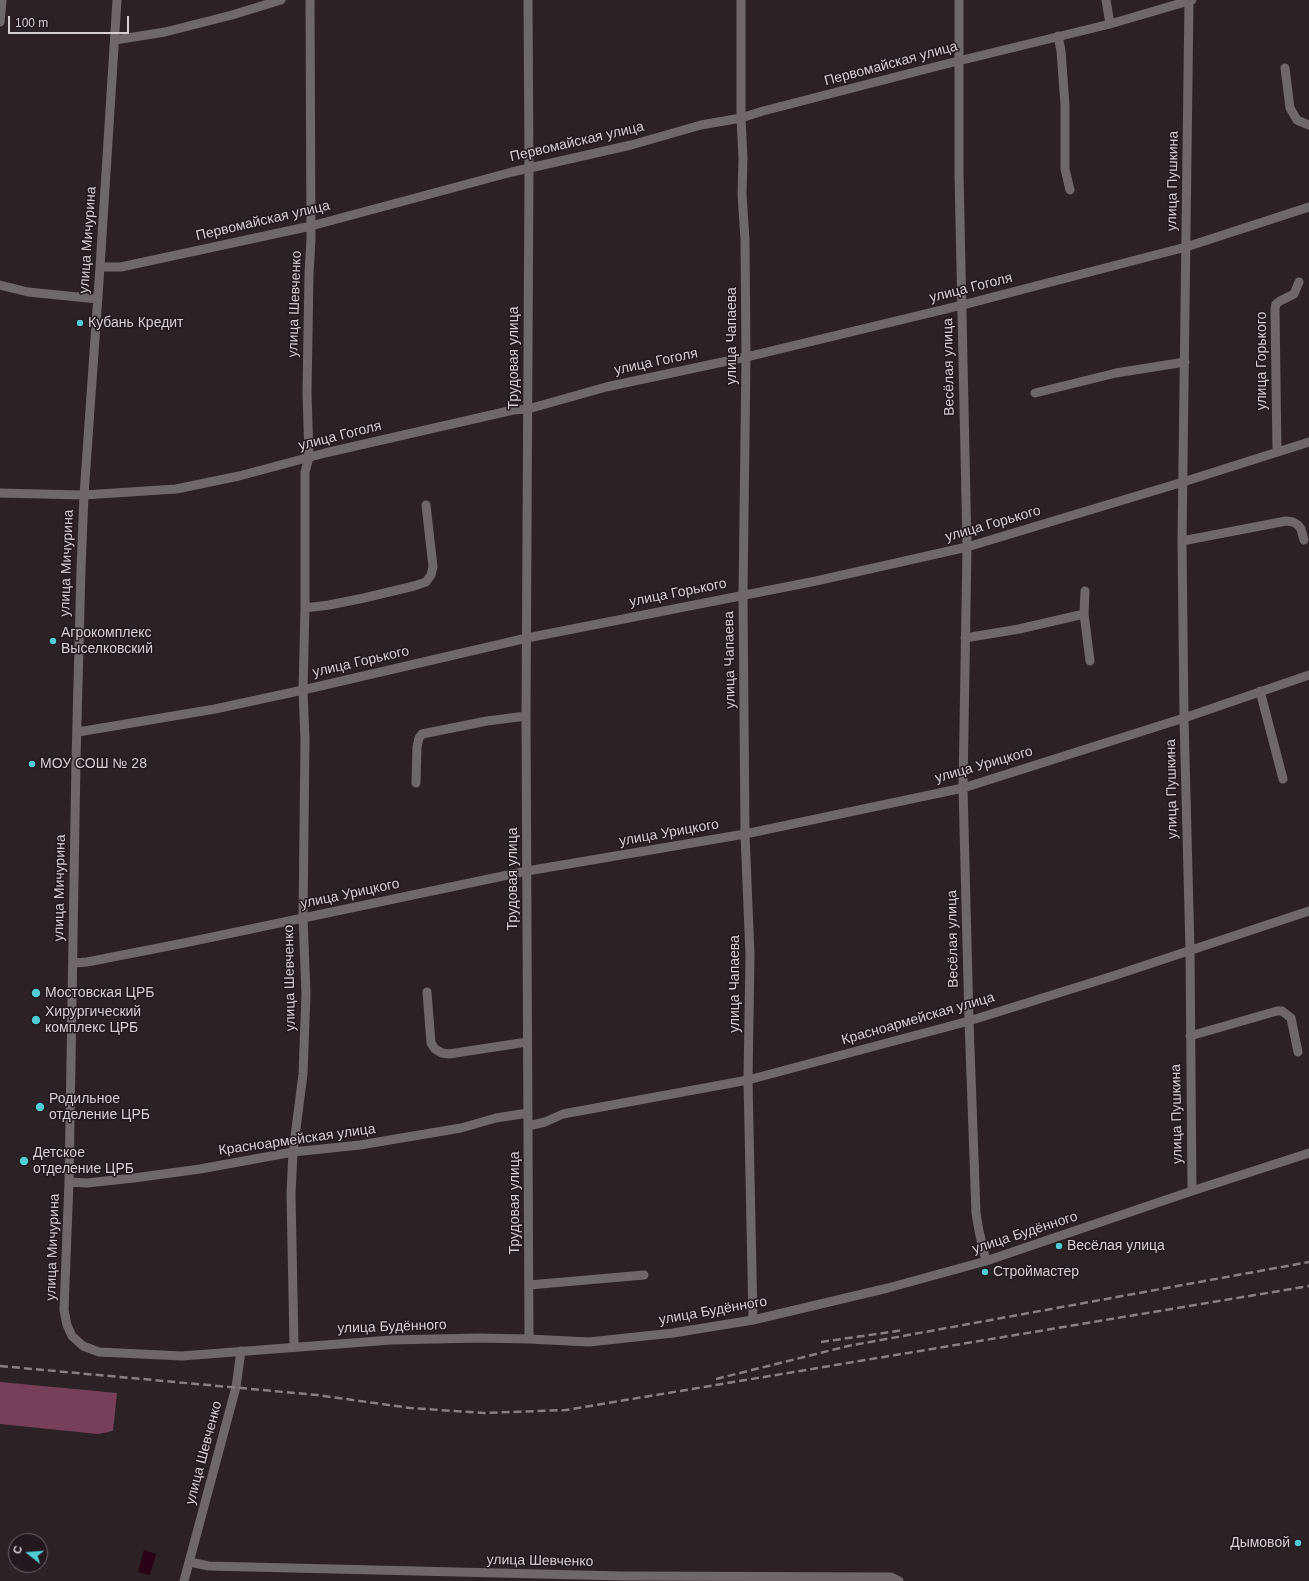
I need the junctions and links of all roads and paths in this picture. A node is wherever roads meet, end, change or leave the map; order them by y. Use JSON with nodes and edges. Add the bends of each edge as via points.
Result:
{"nodes":[{"id":1,"x":2,"y":0,"type":"edge"},
{"id":2,"x":117,"y":0,"type":"edge"},
{"id":3,"x":281,"y":0,"type":"edge"},
{"id":4,"x":310,"y":0,"type":"edge"},
{"id":5,"x":528,"y":0,"type":"edge"},
{"id":6,"x":741,"y":0,"type":"edge"},
{"id":7,"x":959,"y":0,"type":"edge"},
{"id":8,"x":1106,"y":0,"type":"edge"},
{"id":9,"x":1190,"y":0,"type":"edge"},
{"id":10,"x":0,"y":22,"type":"edge"},
{"id":11,"x":1110,"y":24,"type":"junction"},
{"id":12,"x":1058,"y":36,"type":"junction"},
{"id":13,"x":115,"y":40,"type":"junction"},
{"id":14,"x":960,"y":60,"type":"junction"},
{"id":15,"x":1285,"y":68,"type":"dead end"},
{"id":16,"x":741,"y":118,"type":"junction"},
{"id":17,"x":1309,"y":125,"type":"edge"},
{"id":18,"x":529,"y":168,"type":"junction"},
{"id":19,"x":1070,"y":190,"type":"dead end"},
{"id":20,"x":1309,"y":207,"type":"edge"},
{"id":21,"x":311,"y":226,"type":"junction"},
{"id":22,"x":1186,"y":247,"type":"junction"},
{"id":23,"x":100,"y":267,"type":"junction"},
{"id":24,"x":1299,"y":282,"type":"dead end"},
{"id":25,"x":0,"y":285,"type":"edge"},
{"id":26,"x":98,"y":299,"type":"junction"},
{"id":27,"x":962,"y":305,"type":"junction"},
{"id":28,"x":746,"y":357,"type":"junction"},
{"id":29,"x":1184,"y":362,"type":"junction"},
{"id":30,"x":1035,"y":393,"type":"dead end"},
{"id":31,"x":528,"y":408,"type":"junction"},
{"id":32,"x":1309,"y":442,"type":"edge"},
{"id":33,"x":1276,"y":452,"type":"junction"},
{"id":34,"x":309,"y":457,"type":"junction"},
{"id":35,"x":1183,"y":482,"type":"junction"},
{"id":36,"x":0,"y":493,"type":"edge"},
{"id":37,"x":84,"y":496,"type":"junction"},
{"id":38,"x":426,"y":506,"type":"dead end"},
{"id":39,"x":1304,"y":540,"type":"dead end"},
{"id":40,"x":1182,"y":541,"type":"junction"},
{"id":41,"x":967,"y":547,"type":"junction"},
{"id":42,"x":1085,"y":591,"type":"dead end"},
{"id":43,"x":743,"y":594,"type":"junction"},
{"id":44,"x":305,"y":608,"type":"junction"},
{"id":45,"x":1084,"y":614,"type":"junction"},
{"id":46,"x":527,"y":638,"type":"junction"},
{"id":47,"x":965,"y":638,"type":"junction"},
{"id":48,"x":1090,"y":661,"type":"dead end"},
{"id":49,"x":1309,"y":675,"type":"edge"},
{"id":50,"x":303,"y":690,"type":"junction"},
{"id":51,"x":1260,"y":691,"type":"junction"},
{"id":52,"x":526,"y":716,"type":"junction"},
{"id":53,"x":1184,"y":718,"type":"junction"},
{"id":54,"x":78,"y":732,"type":"junction"},
{"id":55,"x":1283,"y":779,"type":"dead end"},
{"id":56,"x":416,"y":783,"type":"dead end"},
{"id":57,"x":963,"y":788,"type":"junction"},
{"id":58,"x":745,"y":834,"type":"junction"},
{"id":59,"x":527,"y":871,"type":"junction"},
{"id":60,"x":1309,"y":912,"type":"edge"},
{"id":61,"x":303,"y":918,"type":"junction"},
{"id":62,"x":1190,"y":950,"type":"junction"},
{"id":63,"x":73,"y":963,"type":"junction"},
{"id":64,"x":427,"y":992,"type":"dead end"},
{"id":65,"x":969,"y":1021,"type":"junction"},
{"id":66,"x":1190,"y":1036,"type":"junction"},
{"id":67,"x":527,"y":1042,"type":"junction"},
{"id":68,"x":1298,"y":1052,"type":"dead end"},
{"id":69,"x":748,"y":1080,"type":"junction"},
{"id":70,"x":528,"y":1112,"type":"junction"},
{"id":71,"x":528,"y":1126,"type":"junction"},
{"id":72,"x":293,"y":1152,"type":"junction"},
{"id":73,"x":1309,"y":1154,"type":"edge"},
{"id":74,"x":69,"y":1182,"type":"junction"},
{"id":75,"x":1192,"y":1191,"type":"junction"},
{"id":76,"x":986,"y":1261,"type":"junction"},
{"id":77,"x":644,"y":1275,"type":"dead end"},
{"id":78,"x":529,"y":1285,"type":"junction"},
{"id":79,"x":752,"y":1320,"type":"junction"},
{"id":80,"x":530,"y":1339,"type":"junction"},
{"id":81,"x":294,"y":1346,"type":"junction"},
{"id":82,"x":241,"y":1351,"type":"junction"},
{"id":83,"x":99,"y":1352,"type":"joint"},
{"id":84,"x":190,"y":1562,"type":"junction"},
{"id":85,"x":895,"y":1579,"type":"edge"},
{"id":86,"x":184,"y":1581,"type":"edge"}],
"edges":[{"from":1,"to":10,"type":"street"},
{"from":2,"to":13,"type":"street","name":"улица Мичурина"},
{"from":3,"to":13,"type":"street","via":[[232,16],[165,32]]},
{"from":4,"to":21,"type":"street","name":"улица Шевченко"},
{"from":5,"to":18,"type":"street","name":"Трудовая улица"},
{"from":6,"to":16,"type":"street","name":"улица Чапаева"},
{"from":7,"to":14,"type":"street","name":"Весёлая улица"},
{"from":8,"to":11,"type":"street"},
{"from":9,"to":11,"type":"street","name":"Первомайская улица"},
{"from":9,"to":22,"type":"street","name":"улица Пушкина"},
{"from":11,"to":12,"type":"street","name":"Первомайская улица"},
{"from":12,"to":14,"type":"street","name":"Первомайская улица"},
{"from":12,"to":19,"type":"street","via":[[1065,105],[1066,169]]},
{"from":13,"to":23,"type":"street","name":"улица Мичурина"},
{"from":14,"to":16,"type":"street","name":"Первомайская улица"},
{"from":14,"to":27,"type":"street","name":"Весёлая улица"},
{"from":15,"to":17,"type":"street","via":[[1290,108],[1298,120]]},
{"from":16,"to":18,"type":"street","name":"Первомайская улица","via":[[700,125],[631,145]]},
{"from":16,"to":28,"type":"street","name":"улица Чапаева"},
{"from":18,"to":21,"type":"street","name":"Первомайская улица"},
{"from":18,"to":31,"type":"street","name":"Трудовая улица"},
{"from":20,"to":22,"type":"street","name":"улица Гоголя"},
{"from":21,"to":23,"type":"street","name":"Первомайская улица","via":[[121,267]]},
{"from":21,"to":34,"type":"street","name":"улица Шевченко","via":[[307,393]]},
{"from":22,"to":27,"type":"street","name":"улица Гоголя"},
{"from":22,"to":29,"type":"street","name":"улица Пушкина"},
{"from":23,"to":26,"type":"street","name":"улица Мичурина"},
{"from":24,"to":33,"type":"street","name":"улица Горького","via":[[1294,294],[1276,304],[1274,309]]},
{"from":25,"to":26,"type":"street","via":[[28,292]]},
{"from":26,"to":37,"type":"street","name":"улица Мичурина"},
{"from":27,"to":28,"type":"street","name":"улица Гоголя"},
{"from":27,"to":41,"type":"street","name":"Весёлая улица"},
{"from":28,"to":31,"type":"street","name":"улица Гоголя","via":[[606,386]]},
{"from":28,"to":43,"type":"street","name":"улица Чапаева"},
{"from":29,"to":30,"type":"street","via":[[1116,373]]},
{"from":29,"to":35,"type":"street","name":"улица Пушкина"},
{"from":31,"to":34,"type":"street","name":"улица Гоголя"},
{"from":31,"to":46,"type":"street","name":"Трудовая улица"},
{"from":32,"to":33,"type":"street","name":"улица Горького"},
{"from":33,"to":35,"type":"street","name":"улица Горького"},
{"from":34,"to":37,"type":"street","name":"улица Гоголя","via":[[176,490]]},
{"from":34,"to":44,"type":"street","name":"улица Шевченко","via":[[305,472]]},
{"from":35,"to":40,"type":"street","name":"улица Пушкина"},
{"from":35,"to":41,"type":"street","name":"улица Горького"},
{"from":36,"to":37,"type":"street","name":"улица Гоголя"},
{"from":37,"to":54,"type":"street","name":"улица Мичурина"},
{"from":38,"to":44,"type":"street","via":[[433,568],[426,582],[364,598]]},
{"from":39,"to":40,"type":"street","via":[[1298,525],[1286,522]]},
{"from":40,"to":53,"type":"street","name":"улица Пушкина"},
{"from":41,"to":43,"type":"street","name":"улица Горького"},
{"from":41,"to":47,"type":"street","name":"Весёлая улица"},
{"from":42,"to":45,"type":"street"},
{"from":43,"to":46,"type":"street","name":"улица Горького"},
{"from":43,"to":58,"type":"street","name":"улица Чапаева"},
{"from":44,"to":50,"type":"street","name":"улица Шевченко"},
{"from":45,"to":47,"type":"street"},
{"from":45,"to":48,"type":"street"},
{"from":46,"to":50,"type":"street","name":"улица Горького"},
{"from":46,"to":52,"type":"street","name":"Трудовая улица"},
{"from":47,"to":57,"type":"street","name":"Весёлая улица"},
{"from":49,"to":51,"type":"street","name":"улица Урицкого"},
{"from":50,"to":54,"type":"street","name":"улица Горького","via":[[215,709]]},
{"from":50,"to":61,"type":"street","name":"улица Шевченко"},
{"from":51,"to":53,"type":"street","name":"улица Урицкого"},
{"from":51,"to":55,"type":"street"},
{"from":52,"to":56,"type":"street","via":[[422,734],[417,747]]},
{"from":52,"to":59,"type":"street","name":"Трудовая улица"},
{"from":53,"to":57,"type":"street","name":"улица Урицкого"},
{"from":53,"to":62,"type":"street","name":"улица Пушкина"},
{"from":54,"to":63,"type":"street","name":"улица Мичурина"},
{"from":57,"to":58,"type":"street","name":"улица Урицкого"},
{"from":57,"to":65,"type":"street","name":"Весёлая улица"},
{"from":58,"to":59,"type":"street","name":"улица Урицкого"},
{"from":58,"to":69,"type":"street","name":"улица Чапаева","via":[[750,955]]},
{"from":59,"to":61,"type":"street","name":"улица Урицкого"},
{"from":59,"to":67,"type":"street","name":"Трудовая улица"},
{"from":60,"to":62,"type":"street","name":"Красноармейская улица"},
{"from":61,"to":63,"type":"street","name":"улица Урицкого"},
{"from":61,"to":72,"type":"street","name":"улица Шевченко","via":[[306,994],[304,1074]]},
{"from":62,"to":65,"type":"street","name":"Красноармейская улица"},
{"from":62,"to":66,"type":"street","name":"улица Пушкина"},
{"from":63,"to":74,"type":"street","name":"улица Мичурина"},
{"from":64,"to":67,"type":"street","via":[[431,1044],[442,1053]]},
{"from":65,"to":69,"type":"street","name":"Красноармейская улица"},
{"from":65,"to":76,"type":"street","name":"Весёлая улица","via":[[976,1213]]},
{"from":66,"to":68,"type":"street","via":[[1282,1011],[1291,1018]]},
{"from":66,"to":75,"type":"street","name":"улица Пушкина"},
{"from":67,"to":70,"type":"street","name":"Трудовая улица"},
{"from":69,"to":71,"type":"street","name":"Красноармейская улица","via":[[564,1114]]},
{"from":69,"to":79,"type":"street","name":"улица Чапаева"},
{"from":70,"to":71,"type":"street","name":"Трудовая улица"},
{"from":70,"to":72,"type":"street","name":"Красноармейская улица","via":[[422,1135]]},
{"from":71,"to":78,"type":"street","name":"Трудовая улица"},
{"from":72,"to":74,"type":"street","name":"Красноармейская улица","via":[[134,1178],[86,1183]]},
{"from":72,"to":81,"type":"street","name":"улица Шевченко"},
{"from":73,"to":75,"type":"street","name":"улица Будённого"},
{"from":74,"to":83,"type":"street","name":"улица Мичурина","via":[[64,1310],[72,1336],[83,1346]]},
{"from":75,"to":76,"type":"street","name":"улица Будённого"},
{"from":76,"to":79,"type":"street","name":"улица Будённого","via":[[888,1288]]},
{"from":77,"to":78,"type":"street"},
{"from":78,"to":80,"type":"street","name":"Трудовая улица"},
{"from":79,"to":80,"type":"street","name":"улица Будённого","via":[[674,1333],[589,1342]]},
{"from":80,"to":81,"type":"street","name":"улица Будённого","via":[[391,1340]]},
{"from":81,"to":82,"type":"street","name":"улица Будённого"},
{"from":82,"to":83,"type":"street","name":"улица Будённого","via":[[182,1356]]},
{"from":82,"to":84,"type":"street","name":"улица Шевченко","via":[[236,1387]]},
{"from":84,"to":85,"type":"street","name":"улица Шевченко","via":[[210,1566],[622,1576]]},
{"from":84,"to":86,"type":"street","name":"улица Шевченко"}]}
